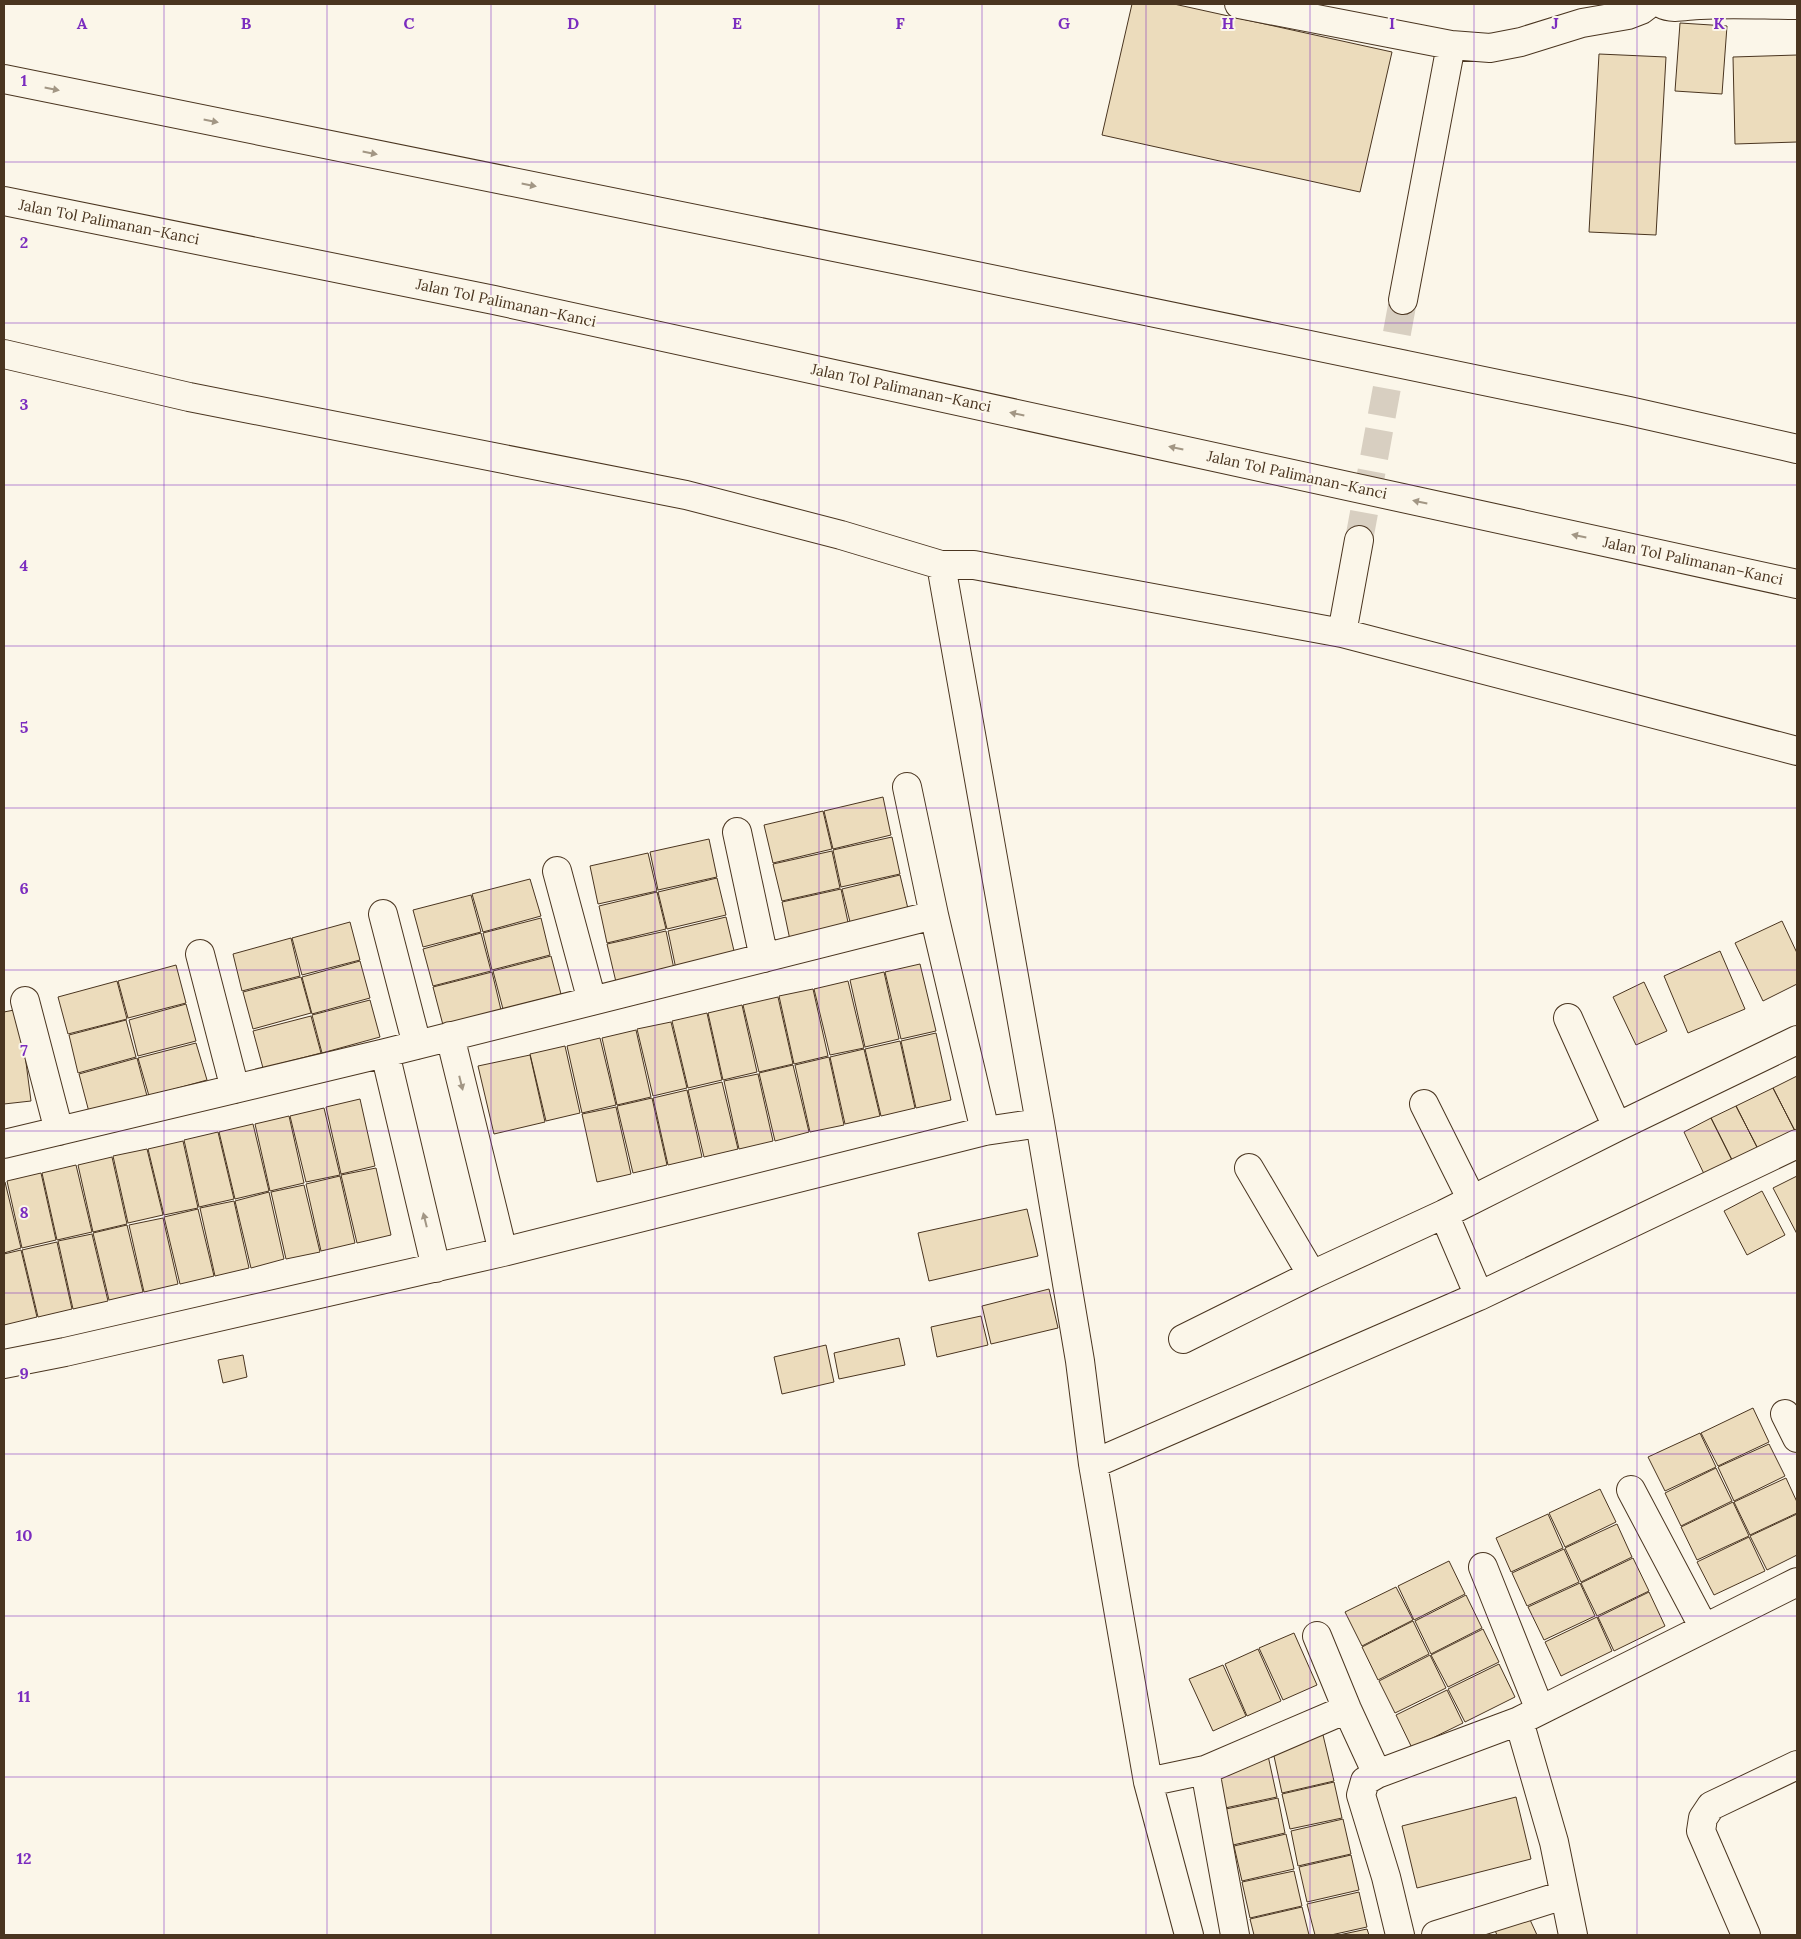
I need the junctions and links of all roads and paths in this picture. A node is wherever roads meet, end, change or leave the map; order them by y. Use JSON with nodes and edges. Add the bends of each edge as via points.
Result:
{"nodes":[{"id":1,"x":1239,"y":4,"type":"edge"},
{"id":2,"x":1649,"y":4,"type":"edge"},
{"id":3,"x":1662,"y":4,"type":"edge"},
{"id":4,"x":1797,"y":5,"type":"edge"},
{"id":5,"x":1451,"y":45,"type":"junction"},
{"id":6,"x":4,"y":80,"type":"edge"},
{"id":7,"x":4,"y":201,"type":"edge"},
{"id":8,"x":1403,"y":300,"type":"tunnel mouth"},
{"id":9,"x":4,"y":354,"type":"edge"},
{"id":10,"x":1797,"y":449,"type":"edge"},
{"id":11,"x":1359,"y":540,"type":"tunnel mouth"},
{"id":12,"x":941,"y":565,"type":"junction"},
{"id":13,"x":1797,"y":584,"type":"edge"},
{"id":14,"x":1342,"y":633,"type":"junction"},
{"id":15,"x":1797,"y":751,"type":"edge"},
{"id":16,"x":907,"y":787,"type":"dead end"},
{"id":17,"x":737,"y":832,"type":"dead end"},
{"id":18,"x":558,"y":870,"type":"dead end"},
{"id":19,"x":383,"y":914,"type":"dead end"},
{"id":20,"x":934,"y":915,"type":"junction"},
{"id":21,"x":200,"y":954,"type":"dead end"},
{"id":22,"x":764,"y":958,"type":"junction"},
{"id":23,"x":25,"y":1001,"type":"dead end"},
{"id":24,"x":592,"y":1001,"type":"junction"},
{"id":25,"x":1568,"y":1018,"type":"dead end"},
{"id":26,"x":450,"y":1036,"type":"junction"},
{"id":27,"x":1797,"y":1040,"type":"edge"},
{"id":28,"x":417,"y":1045,"type":"junction"},
{"id":29,"x":385,"y":1053,"type":"junction"},
{"id":30,"x":235,"y":1088,"type":"junction"},
{"id":31,"x":1424,"y":1104,"type":"dead end"},
{"id":32,"x":1040,"y":1123,"type":"junction"},
{"id":33,"x":1617,"y":1127,"type":"junction"},
{"id":34,"x":59,"y":1131,"type":"junction"},
{"id":35,"x":985,"y":1131,"type":"junction"},
{"id":36,"x":4,"y":1144,"type":"edge"},
{"id":37,"x":1797,"y":1144,"type":"edge"},
{"id":38,"x":1250,"y":1168,"type":"dead end"},
{"id":39,"x":1472,"y":1200,"type":"junction"},
{"id":40,"x":1444,"y":1214,"type":"junction"},
{"id":41,"x":503,"y":1252,"type":"junction"},
{"id":42,"x":436,"y":1268,"type":"junction"},
{"id":43,"x":1312,"y":1275,"type":"junction"},
{"id":44,"x":1479,"y":1296,"type":"junction"},
{"id":45,"x":1183,"y":1339,"type":"dead end"},
{"id":46,"x":4,"y":1364,"type":"edge"},
{"id":47,"x":1785,"y":1414,"type":"dead end"},
{"id":48,"x":1797,"y":1438,"type":"edge"},
{"id":49,"x":1093,"y":1464,"type":"junction"},
{"id":50,"x":1631,"y":1490,"type":"dead end"},
{"id":51,"x":1483,"y":1567,"type":"dead end"},
{"id":52,"x":1797,"y":1582,"type":"edge"},
{"id":53,"x":1704,"y":1628,"type":"junction"},
{"id":54,"x":1316,"y":1636,"type":"dead end"},
{"id":55,"x":1347,"y":1709,"type":"junction"},
{"id":56,"x":1530,"y":1715,"type":"junction"},
{"id":57,"x":1797,"y":1765,"type":"edge"},
{"id":58,"x":1204,"y":1770,"type":"junction"},
{"id":59,"x":1377,"y":1774,"type":"junction"},
{"id":60,"x":1148,"y":1782,"type":"junction"},
{"id":61,"x":1564,"y":1895,"type":"junction"},
{"id":62,"x":1189,"y":1935,"type":"edge"},
{"id":63,"x":1235,"y":1935,"type":"edge"},
{"id":64,"x":1400,"y":1935,"type":"edge"},
{"id":65,"x":1436,"y":1935,"type":"edge"},
{"id":66,"x":1573,"y":1935,"type":"edge"},
{"id":67,"x":1746,"y":1935,"type":"edge"}],
"edges":[{"from":1,"to":5,"type":"main road"},
{"from":2,"to":5,"type":"main road","via":[[1628,15],[1582,23],[1521,42],[1490,48]]},
{"from":3,"to":4,"type":"main road","via":[[1682,7]]},
{"from":5,"to":8,"type":"main road"},
{"from":6,"to":10,"type":"main road","one_way":true,"via":[[923,264]]},
{"from":13,"to":7,"type":"main road","name":"Jalan Tol Palimanan–Kanci","one_way":true,"via":[[494,300]]},
{"from":9,"to":12,"type":"main road","via":[[189,397],[686,495]]},
{"from":11,"to":14,"type":"main road"},
{"from":12,"to":14,"type":"main road","via":[[974,565]]},
{"from":12,"to":32,"type":"main road"},
{"from":14,"to":15,"type":"main road"},
{"from":16,"to":20,"type":"main road"},
{"from":17,"to":22,"type":"main road"},
{"from":18,"to":24,"type":"main road"},
{"from":19,"to":28,"type":"main road"},
{"from":20,"to":22,"type":"main road"},
{"from":20,"to":35,"type":"main road"},
{"from":21,"to":30,"type":"main road"},
{"from":22,"to":24,"type":"main road"},
{"from":23,"to":34,"type":"main road"},
{"from":24,"to":26,"type":"main road"},
{"from":25,"to":33,"type":"main road"},
{"from":26,"to":28,"type":"main road"},
{"from":26,"to":41,"type":"main road","one_way":true},
{"from":27,"to":33,"type":"main road"},
{"from":28,"to":29,"type":"main road"},
{"from":29,"to":30,"type":"main road"},
{"from":42,"to":29,"type":"main road","one_way":true},
{"from":30,"to":34,"type":"main road"},
{"from":31,"to":39,"type":"main road"},
{"from":32,"to":35,"type":"main road"},
{"from":32,"to":49,"type":"main road","via":[[1080,1361]]},
{"from":33,"to":39,"type":"main road"},
{"from":34,"to":36,"type":"main road"},
{"from":35,"to":41,"type":"main road"},
{"from":37,"to":44,"type":"main road"},
{"from":38,"to":43,"type":"main road"},
{"from":39,"to":40,"type":"main road"},
{"from":40,"to":43,"type":"main road"},
{"from":40,"to":44,"type":"main road"},
{"from":41,"to":42,"type":"main road"},
{"from":42,"to":46,"type":"main road"},
{"from":43,"to":45,"type":"main road"},
{"from":44,"to":49,"type":"main road"},
{"from":47,"to":48,"type":"main road"},
{"from":49,"to":60,"type":"main road"},
{"from":50,"to":53,"type":"main road"},
{"from":51,"to":56,"type":"main road"},
{"from":52,"to":53,"type":"main road"},
{"from":53,"to":56,"type":"main road"},
{"from":54,"to":55,"type":"main road"},
{"from":55,"to":58,"type":"main road"},
{"from":55,"to":59,"type":"main road"},
{"from":56,"to":59,"type":"main road"},
{"from":56,"to":61,"type":"main road"},
{"from":57,"to":67,"type":"main road","via":[[1711,1806],[1703,1818],[1701,1831]]},
{"from":58,"to":60,"type":"main road"},
{"from":58,"to":63,"type":"main road"},
{"from":59,"to":64,"type":"main road","via":[[1365,1781],[1361,1795]]},
{"from":60,"to":62,"type":"main road"},
{"from":61,"to":65,"type":"main road"},
{"from":61,"to":66,"type":"main road"}]}
